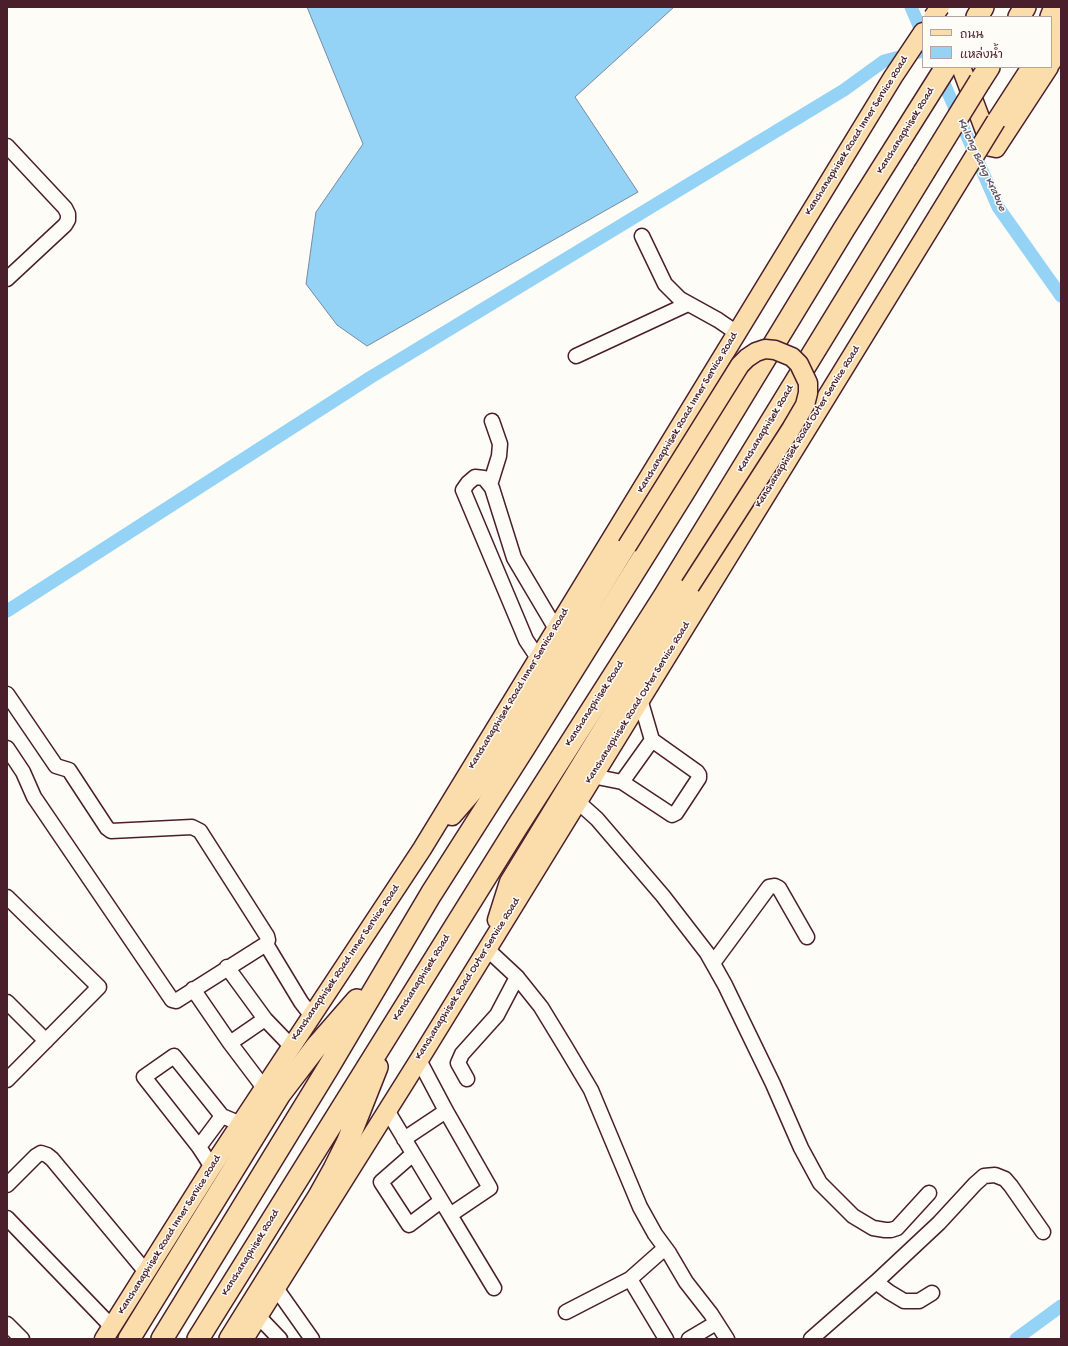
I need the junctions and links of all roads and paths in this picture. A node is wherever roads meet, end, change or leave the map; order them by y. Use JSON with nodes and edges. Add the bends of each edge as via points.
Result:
{"nodes":[{"id":1,"x":939,"y":7,"type":"edge"},
{"id":2,"x":983,"y":7,"type":"edge"},
{"id":3,"x":1026,"y":7,"type":"edge"},
{"id":4,"x":934,"y":16,"type":"edge"},
{"id":5,"x":978,"y":16,"type":"edge"},
{"id":6,"x":1020,"y":16,"type":"edge"},
{"id":7,"x":1061,"y":20,"type":"edge"},
{"id":8,"x":922,"y":34,"type":"edge"},
{"id":9,"x":1052,"y":34,"type":"edge"},
{"id":10,"x":1061,"y":47,"type":"edge"},
{"id":11,"x":1052,"y":62,"type":"edge"},
{"id":12,"x":945,"y":68,"type":"edge"},
{"id":13,"x":961,"y":68,"type":"edge"},
{"id":14,"x":1030,"y":68,"type":"edge"},
{"id":15,"x":1048,"y":68,"type":"edge"},
{"id":16,"x":984,"y":74,"type":"edge"},
{"id":17,"x":7,"y":146,"type":"edge"},
{"id":18,"x":642,"y":236,"type":"dead end"},
{"id":19,"x":7,"y":278,"type":"edge"},
{"id":20,"x":688,"y":304,"type":"junction"},
{"id":21,"x":737,"y":333,"type":"junction"},
{"id":22,"x":576,"y":356,"type":"dead end"},
{"id":23,"x":492,"y":421,"type":"dead end"},
{"id":24,"x":490,"y":485,"type":"junction"},
{"id":25,"x":556,"y":629,"type":"junction"},
{"id":26,"x":538,"y":658,"type":"junction"},
{"id":27,"x":7,"y":694,"type":"edge"},
{"id":28,"x":640,"y":699,"type":"junction"},
{"id":29,"x":652,"y":740,"type":"junction"},
{"id":30,"x":7,"y":748,"type":"edge"},
{"id":31,"x":524,"y":748,"type":"junction"},
{"id":32,"x":592,"y":776,"type":"junction"},
{"id":33,"x":486,"y":777,"type":"junction"},
{"id":34,"x":622,"y":782,"type":"junction"},
{"id":35,"x":577,"y":801,"type":"junction"},
{"id":36,"x":422,"y":849,"type":"junction"},
{"id":37,"x":7,"y":897,"type":"edge"},
{"id":38,"x":807,"y":937,"type":"dead end"},
{"id":39,"x":266,"y":944,"type":"junction"},
{"id":40,"x":489,"y":946,"type":"junction"},
{"id":41,"x":390,"y":963,"type":"junction"},
{"id":42,"x":712,"y":963,"type":"junction"},
{"id":43,"x":227,"y":967,"type":"junction"},
{"id":44,"x":517,"y":977,"type":"junction"},
{"id":45,"x":193,"y":990,"type":"junction"},
{"id":46,"x":7,"y":1002,"type":"edge"},
{"id":47,"x":311,"y":1015,"type":"junction"},
{"id":48,"x":265,"y":1018,"type":"junction"},
{"id":49,"x":396,"y":1020,"type":"junction"},
{"id":50,"x":46,"y":1041,"type":"junction"},
{"id":51,"x":230,"y":1043,"type":"junction"},
{"id":52,"x":291,"y":1046,"type":"junction"},
{"id":53,"x":419,"y":1060,"type":"junction"},
{"id":54,"x":467,"y":1079,"type":"dead end"},
{"id":55,"x":7,"y":1080,"type":"edge"},
{"id":56,"x":264,"y":1088,"type":"junction"},
{"id":57,"x":387,"y":1110,"type":"junction"},
{"id":58,"x":446,"y":1111,"type":"junction"},
{"id":59,"x":222,"y":1116,"type":"junction"},
{"id":60,"x":241,"y":1124,"type":"junction"},
{"id":61,"x":404,"y":1139,"type":"junction"},
{"id":62,"x":199,"y":1147,"type":"junction"},
{"id":63,"x":413,"y":1154,"type":"junction"},
{"id":64,"x":212,"y":1166,"type":"junction"},
{"id":65,"x":7,"y":1185,"type":"edge"},
{"id":66,"x":929,"y":1193,"type":"dead end"},
{"id":67,"x":441,"y":1202,"type":"junction"},
{"id":68,"x":450,"y":1215,"type":"junction"},
{"id":69,"x":7,"y":1218,"type":"edge"},
{"id":70,"x":1042,"y":1232,"type":"dead end"},
{"id":71,"x":665,"y":1248,"type":"junction"},
{"id":72,"x":146,"y":1272,"type":"junction"},
{"id":73,"x":630,"y":1279,"type":"junction"},
{"id":74,"x":876,"y":1282,"type":"junction"},
{"id":75,"x":276,"y":1288,"type":"junction"},
{"id":76,"x":494,"y":1288,"type":"dead end"},
{"id":77,"x":932,"y":1293,"type":"dead end"},
{"id":78,"x":566,"y":1312,"type":"dead end"},
{"id":79,"x":258,"y":1316,"type":"junction"},
{"id":80,"x":716,"y":1323,"type":"junction"},
{"id":81,"x":7,"y":1324,"type":"edge"},
{"id":82,"x":108,"y":1333,"type":"edge"},
{"id":83,"x":22,"y":1339,"type":"edge"},
{"id":84,"x":129,"y":1339,"type":"edge"},
{"id":85,"x":162,"y":1339,"type":"edge"},
{"id":86,"x":198,"y":1339,"type":"edge"},
{"id":87,"x":230,"y":1339,"type":"edge"},
{"id":88,"x":244,"y":1339,"type":"edge"},
{"id":89,"x":280,"y":1339,"type":"edge"},
{"id":90,"x":312,"y":1339,"type":"edge"},
{"id":91,"x":666,"y":1339,"type":"edge"},
{"id":92,"x":689,"y":1339,"type":"edge"},
{"id":93,"x":727,"y":1339,"type":"edge"},
{"id":94,"x":811,"y":1339,"type":"edge"}],
"edges":[{"from":1,"to":4,"type":"main road","bridge":true},
{"from":2,"to":5,"type":"highway"},
{"from":3,"to":6,"type":"highway"},
{"from":7,"to":9,"type":"main road"},
{"from":8,"to":21,"type":"main road","name":"Kanchanaphisek Road Inner Service Road"},
{"from":10,"to":11,"type":"main road"},
{"from":12,"to":31,"type":"highway","name":"Kanchanaphisek Road"},
{"from":13,"to":15,"type":"main road","via":[[991,147],[996,148]]},
{"from":14,"to":28,"type":"main road","name":"Kanchanaphisek Road Outer Service Road","bridge":true},
{"from":16,"to":49,"type":"highway","name":"Kanchanaphisek Road","bridge":true,"via":[[665,595]]},
{"from":17,"to":19,"type":"street","via":[[65,208],[68,220]]},
{"from":18,"to":20,"type":"street","via":[[665,284]]},
{"from":20,"to":21,"type":"street"},
{"from":20,"to":22,"type":"street"},
{"from":21,"to":25,"type":"main road","name":"Kanchanaphisek Road Inner Service Road"},
{"from":23,"to":24,"type":"street","via":[[500,444]]},
{"from":24,"to":25,"type":"street","via":[[514,558]]},
{"from":24,"to":26,"type":"street","via":[[484,478],[476,477],[463,490],[526,640]]},
{"from":25,"to":26,"type":"main road","name":"Kanchanaphisek Road Inner Service Road"},
{"from":26,"to":36,"type":"main road","name":"Kanchanaphisek Road Inner Service Road"},
{"from":27,"to":39,"type":"street","via":[[56,766],[69,770],[112,831],[192,827],[200,831],[268,936]]},
{"from":28,"to":29,"type":"street"},
{"from":28,"to":32,"type":"main road","name":"Kanchanaphisek Road Outer Service Road"},
{"from":29,"to":34,"type":"street"},
{"from":29,"to":34,"type":"street","via":[[699,774],[699,778],[676,813],[670,815]]},
{"from":30,"to":45,"type":"street","via":[[23,772],[34,797],[172,1000],[176,1001]]},
{"from":31,"to":33,"type":"highway"},
{"from":31,"to":41,"type":"highway","name":"Kanchanaphisek Road"},
{"from":32,"to":34,"type":"street"},
{"from":32,"to":35,"type":"main road","name":"Kanchanaphisek Road Outer Service Road"},
{"from":33,"to":36,"type":"main road"},
{"from":33,"to":40,"type":"main road","bridge":true,"via":[[740,365],[756,352],[765,350],[775,350],[792,357],[799,364],[808,383],[805,405],[690,586],[509,882]]},
{"from":35,"to":40,"type":"main road","name":"Kanchanaphisek Road Outer Service Road"},
{"from":35,"to":42,"type":"street","via":[[664,896]]},
{"from":36,"to":47,"type":"main road","name":"Kanchanaphisek Road Inner Service Road"},
{"from":37,"to":50,"type":"street","via":[[99,987]]},
{"from":38,"to":42,"type":"street","via":[[779,888],[769,887]]},
{"from":39,"to":43,"type":"street"},
{"from":39,"to":47,"type":"street"},
{"from":40,"to":44,"type":"street"},
{"from":40,"to":53,"type":"main road","name":"Kanchanaphisek Road Outer Service Road"},
{"from":41,"to":84,"type":"highway","via":[[316,1047],[280,1094]]},
{"from":41,"to":85,"type":"highway","name":"Kanchanaphisek Road"},
{"from":42,"to":66,"type":"street","via":[[820,1183],[853,1216],[873,1228],[884,1230],[897,1228]]},
{"from":43,"to":45,"type":"street"},
{"from":43,"to":48,"type":"street"},
{"from":44,"to":54,"type":"street","via":[[497,1015],[462,1054],[458,1063]]},
{"from":44,"to":71,"type":"street","via":[[541,1007],[591,1090],[640,1207]]},
{"from":45,"to":51,"type":"street"},
{"from":46,"to":50,"type":"street"},
{"from":47,"to":52,"type":"main road","name":"Kanchanaphisek Road Inner Service Road"},
{"from":48,"to":51,"type":"street"},
{"from":48,"to":52,"type":"street"},
{"from":49,"to":86,"type":"highway","name":"Kanchanaphisek Road"},
{"from":49,"to":87,"type":"highway","via":[[358,1116],[334,1168]]},
{"from":50,"to":55,"type":"street"},
{"from":51,"to":56,"type":"street"},
{"from":52,"to":56,"type":"main road","name":"Kanchanaphisek Road Inner Service Road"},
{"from":53,"to":57,"type":"main road","name":"Kanchanaphisek Road Outer Service Road"},
{"from":53,"to":58,"type":"street"},
{"from":56,"to":60,"type":"main road","name":"Kanchanaphisek Road Inner Service Road"},
{"from":57,"to":61,"type":"street"},
{"from":57,"to":75,"type":"main road","name":"Kanchanaphisek Road Outer Service Road"},
{"from":58,"to":61,"type":"street"},
{"from":58,"to":68,"type":"street","via":[[490,1188]]},
{"from":59,"to":60,"type":"street"},
{"from":59,"to":62,"type":"street"},
{"from":59,"to":62,"type":"street","via":[[174,1056],[144,1077]]},
{"from":60,"to":64,"type":"main road","name":"Kanchanaphisek Road Inner Service Road"},
{"from":61,"to":63,"type":"street"},
{"from":62,"to":64,"type":"street"},
{"from":63,"to":67,"type":"street"},
{"from":63,"to":67,"type":"street","via":[[381,1182],[410,1225]]},
{"from":64,"to":72,"type":"main road","name":"Kanchanaphisek Road Inner Service Road"},
{"from":65,"to":72,"type":"street","via":[[36,1156],[41,1153],[47,1155]]},
{"from":67,"to":68,"type":"street"},
{"from":68,"to":76,"type":"street"},
{"from":69,"to":82,"type":"street"},
{"from":70,"to":74,"type":"street","via":[[1004,1179],[995,1175],[984,1176],[939,1223]]},
{"from":71,"to":73,"type":"street"},
{"from":71,"to":80,"type":"street"},
{"from":72,"to":82,"type":"main road","name":"Kanchanaphisek Road Inner Service Road"},
{"from":73,"to":78,"type":"street"},
{"from":73,"to":91,"type":"street"},
{"from":74,"to":77,"type":"street","via":[[904,1301],[919,1301]]},
{"from":74,"to":94,"type":"street"},
{"from":75,"to":79,"type":"main road","name":"Kanchanaphisek Road Outer Service Road"},
{"from":75,"to":90,"type":"street"},
{"from":79,"to":88,"type":"main road","name":"Kanchanaphisek Road Outer Service Road"},
{"from":79,"to":89,"type":"street"},
{"from":80,"to":92,"type":"street"},
{"from":80,"to":93,"type":"street"},
{"from":81,"to":83,"type":"street"}]}
